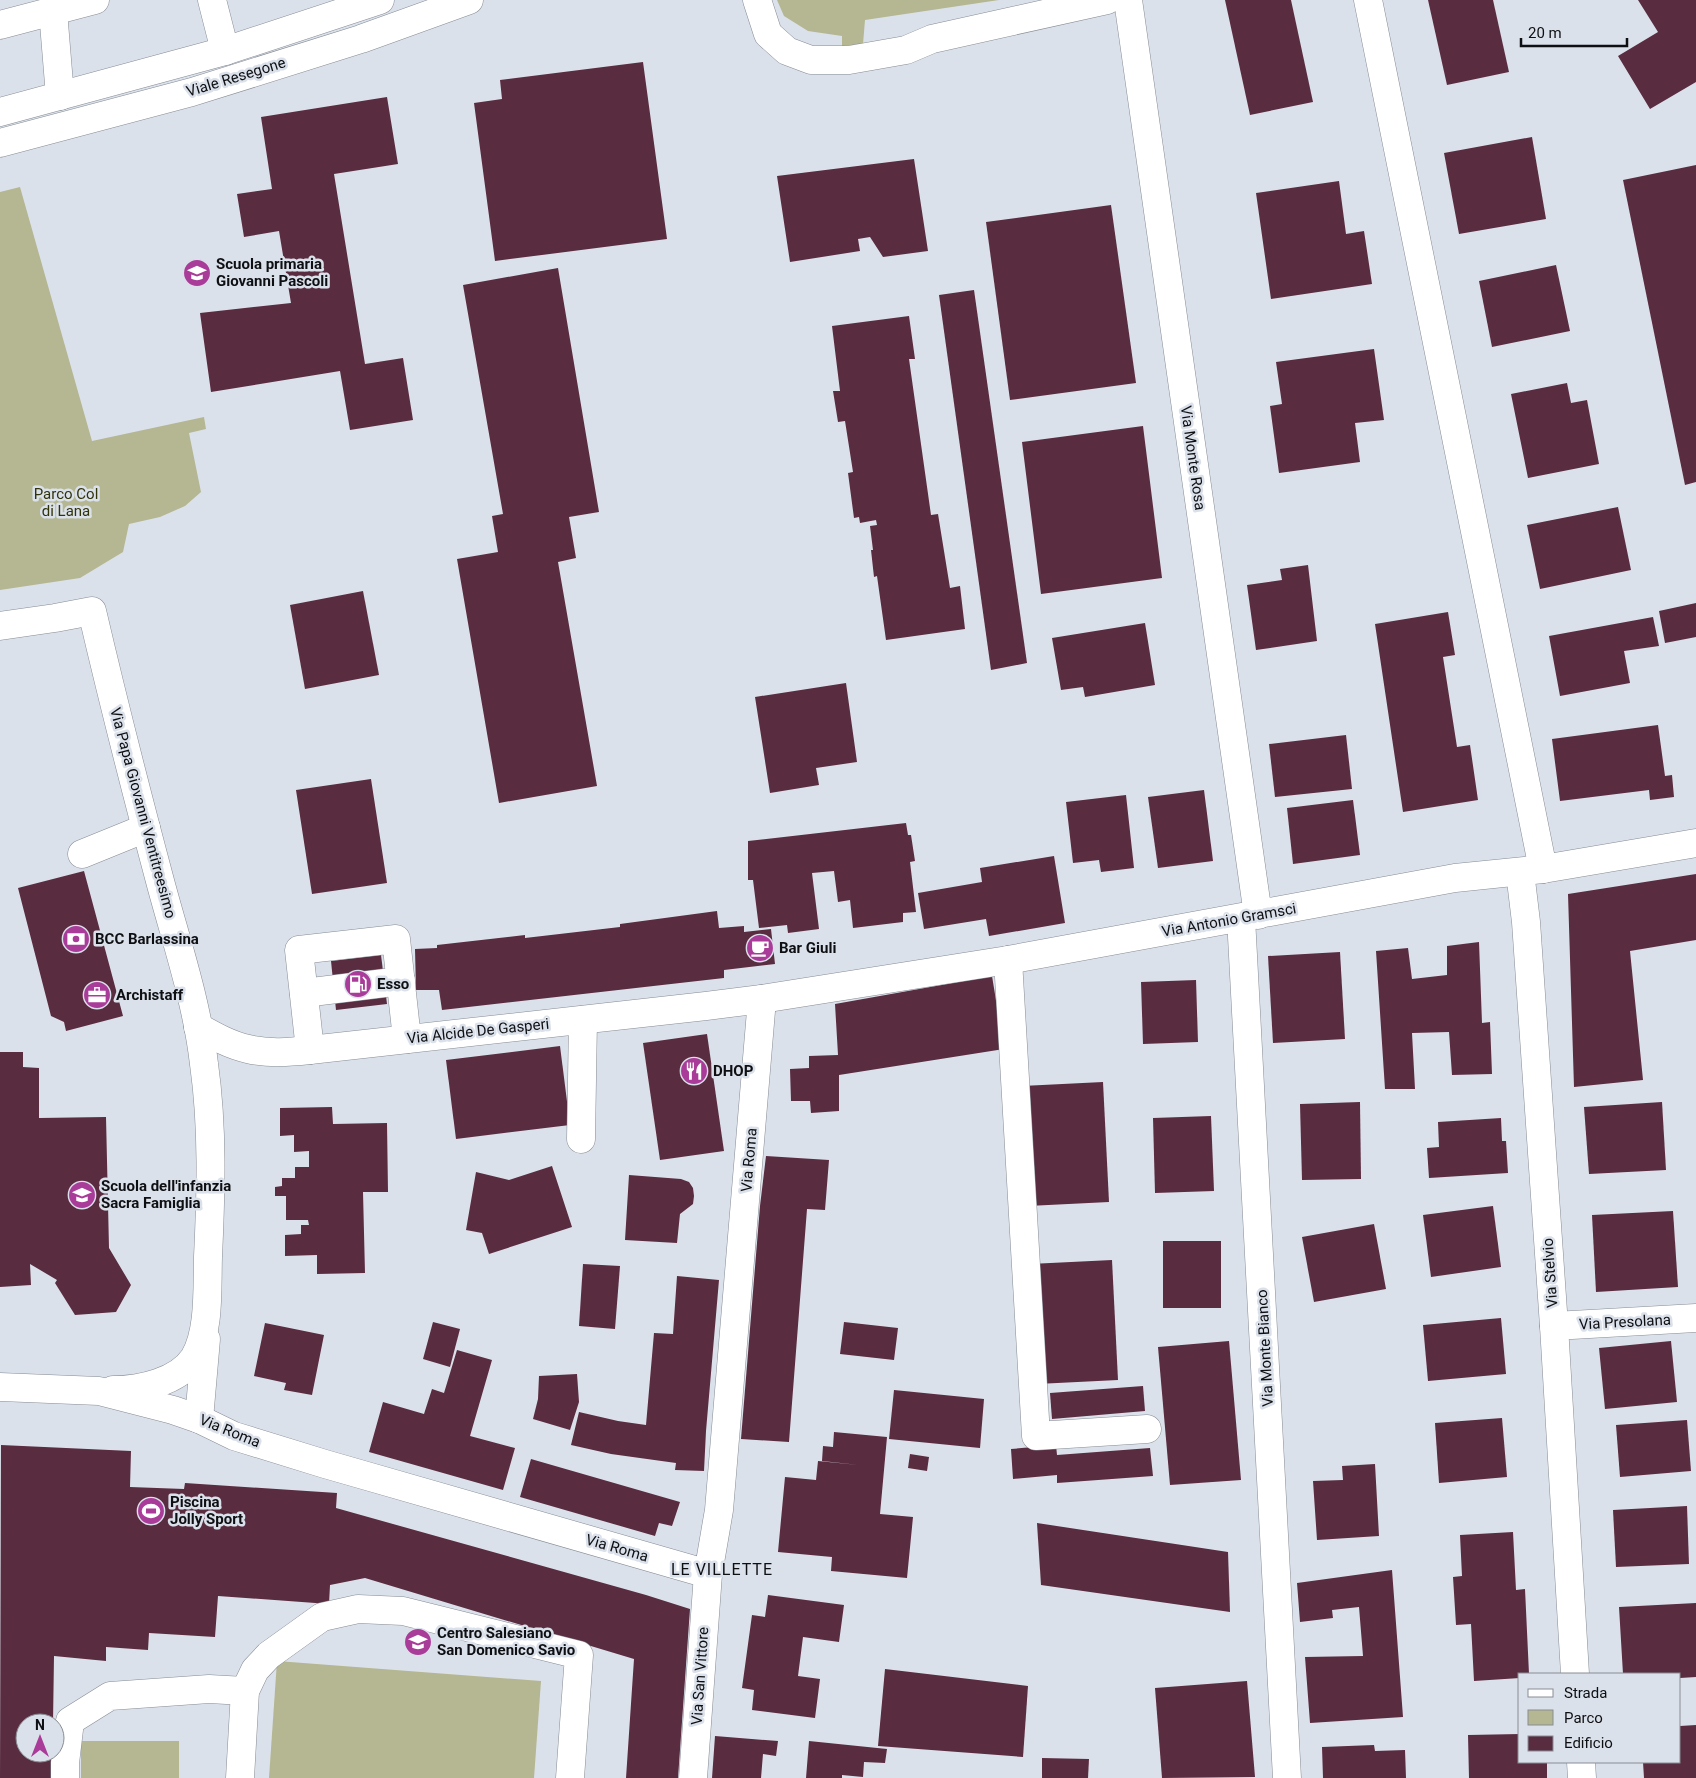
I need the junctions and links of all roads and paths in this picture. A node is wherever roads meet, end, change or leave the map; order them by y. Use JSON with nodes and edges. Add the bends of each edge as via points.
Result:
{"nodes":[{"id":1,"x":95,"y":0,"type":"edge"},
{"id":2,"x":212,"y":0,"type":"edge"},
{"id":3,"x":380,"y":0,"type":"edge"},
{"id":4,"x":469,"y":0,"type":"edge"},
{"id":5,"x":757,"y":0,"type":"edge"},
{"id":6,"x":1107,"y":0,"type":"edge"},
{"id":7,"x":1128,"y":0,"type":"edge"},
{"id":8,"x":1368,"y":0,"type":"edge"},
{"id":9,"x":53,"y":11,"type":"junction"},
{"id":10,"x":0,"y":25,"type":"edge"},
{"id":11,"x":225,"y":51,"type":"junction"},
{"id":12,"x":60,"y":96,"type":"junction"},
{"id":13,"x":0,"y":112,"type":"edge"},
{"id":14,"x":0,"y":143,"type":"edge"},
{"id":15,"x":0,"y":626,"type":"edge"},
{"id":16,"x":146,"y":828,"type":"junction"},
{"id":17,"x":1696,"y":843,"type":"edge"},
{"id":18,"x":82,"y":854,"type":"dead end"},
{"id":19,"x":1531,"y":871,"type":"junction"},
{"id":20,"x":1250,"y":917,"type":"junction"},
{"id":21,"x":1008,"y":960,"type":"junction"},
{"id":22,"x":401,"y":981,"type":"junction"},
{"id":23,"x":304,"y":992,"type":"junction"},
{"id":24,"x":762,"y":999,"type":"junction"},
{"id":25,"x":583,"y":1020,"type":"junction"},
{"id":26,"x":198,"y":1027,"type":"junction"},
{"id":27,"x":407,"y":1039,"type":"junction"},
{"id":28,"x":310,"y":1050,"type":"junction"},
{"id":29,"x":581,"y":1138,"type":"dead end"},
{"id":30,"x":205,"y":1314,"type":"junction"},
{"id":31,"x":1696,"y":1318,"type":"edge"},
{"id":32,"x":1554,"y":1326,"type":"junction"},
{"id":33,"x":0,"y":1387,"type":"edge"},
{"id":34,"x":99,"y":1391,"type":"junction"},
{"id":35,"x":199,"y":1419,"type":"junction"},
{"id":36,"x":1147,"y":1429,"type":"dead end"},
{"id":37,"x":708,"y":1574,"type":"junction"},
{"id":38,"x":1575,"y":1673,"type":"edge"},
{"id":39,"x":245,"y":1691,"type":"junction"},
{"id":40,"x":1581,"y":1763,"type":"edge"},
{"id":41,"x":65,"y":1778,"type":"edge"},
{"id":42,"x":240,"y":1778,"type":"edge"},
{"id":43,"x":570,"y":1778,"type":"edge"},
{"id":44,"x":693,"y":1778,"type":"edge"},
{"id":45,"x":1287,"y":1778,"type":"edge"},
{"id":46,"x":1582,"y":1778,"type":"edge"}],
"edges":[{"from":1,"to":9,"type":"street"},
{"from":2,"to":11,"type":"street"},
{"from":3,"to":11,"type":"street","name":"Viale Resegone"},
{"from":4,"to":14,"type":"street","name":"Viale Resegone","via":[[192,92]]},
{"from":5,"to":6,"type":"street","via":[[768,34],[787,51],[811,60],[849,60],[906,50],[932,39]]},
{"from":7,"to":20,"type":"street","name":"Via Monte Rosa","via":[[1227,701]]},
{"from":8,"to":19,"type":"street","name":"Via Stelvio"},
{"from":9,"to":10,"type":"street"},
{"from":9,"to":12,"type":"street"},
{"from":11,"to":12,"type":"street","name":"Viale Resegone"},
{"from":12,"to":13,"type":"street","name":"Viale Resegone"},
{"from":15,"to":16,"type":"street","name":"Via Papa Giovanni Ventitreesimo","via":[[92,611]]},
{"from":16,"to":18,"type":"street"},
{"from":16,"to":26,"type":"street","name":"Via Papa Giovanni Ventitreesimo"},
{"from":17,"to":19,"type":"street","name":"Via Antonio Gramsci"},
{"from":19,"to":20,"type":"street","name":"Via Antonio Gramsci","via":[[1455,878]]},
{"from":19,"to":32,"type":"street","name":"Via Stelvio","via":[[1526,922]]},
{"from":20,"to":21,"type":"street","name":"Via Antonio Gramsci"},
{"from":20,"to":45,"type":"street","name":"Via Monte Bianco"},
{"from":21,"to":24,"type":"street","name":"Via Antonio Gramsci"},
{"from":21,"to":36,"type":"street","via":[[1036,1436]]},
{"from":22,"to":23,"type":"street"},
{"from":22,"to":23,"type":"street","via":[[396,939],[299,950]]},
{"from":22,"to":27,"type":"street"},
{"from":23,"to":28,"type":"street"},
{"from":24,"to":25,"type":"street","name":"Via Alcide De Gasperi"},
{"from":24,"to":37,"type":"street","name":"Via Roma","via":[[718,1510]]},
{"from":25,"to":27,"type":"street","name":"Via Alcide De Gasperi"},
{"from":25,"to":29,"type":"street"},
{"from":26,"to":28,"type":"street","name":"Via Alcide De Gasperi","via":[[247,1049],[276,1052]]},
{"from":26,"to":30,"type":"street","name":"Via Papa Giovanni Ventitreesimo","via":[[209,1142],[210,1211]]},
{"from":27,"to":28,"type":"street","name":"Via Alcide De Gasperi"},
{"from":30,"to":34,"type":"street","name":"Via Papa Giovanni Ventitreesimo","via":[[201,1343],[184,1370],[148,1385]]},
{"from":30,"to":35,"type":"street","name":"Via Papa Giovanni Ventitreesimo"},
{"from":31,"to":32,"type":"street","name":"Via Presolana"},
{"from":32,"to":38,"type":"street","name":"Via Stelvio"},
{"from":33,"to":34,"type":"street","name":"Via Roma"},
{"from":34,"to":35,"type":"street","name":"Via Roma"},
{"from":35,"to":37,"type":"street","name":"Via Roma","via":[[234,1436],[325,1464]]},
{"from":37,"to":44,"type":"street","name":"Via San Vittore"},
{"from":39,"to":41,"type":"street","via":[[209,1689],[110,1696],[70,1721]]},
{"from":39,"to":42,"type":"street"},
{"from":39,"to":43,"type":"street","via":[[255,1670],[269,1655],[322,1617],[358,1609],[403,1611],[579,1654]]},
{"from":40,"to":46,"type":"street"}]}
